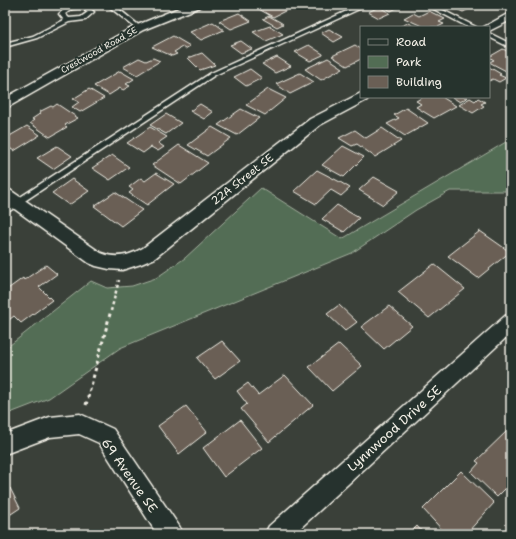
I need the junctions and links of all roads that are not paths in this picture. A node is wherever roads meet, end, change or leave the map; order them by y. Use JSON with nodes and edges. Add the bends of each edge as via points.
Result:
{"nodes":[{"id":1,"x":110,"y":5,"type":"edge"},
{"id":2,"x":196,"y":5,"type":"edge"},
{"id":3,"x":365,"y":5,"type":"edge"},
{"id":4,"x":429,"y":5,"type":"edge"},
{"id":5,"x":511,"y":15,"type":"edge"},
{"id":6,"x":68,"y":20,"type":"dead end"},
{"id":7,"x":471,"y":26,"type":"edge"},
{"id":8,"x":490,"y":27,"type":"edge"},
{"id":9,"x":139,"y":28,"type":"junction"},
{"id":10,"x":490,"y":36,"type":"edge"},
{"id":11,"x":5,"y":45,"type":"edge"},
{"id":12,"x":511,"y":46,"type":"edge"},
{"id":13,"x":360,"y":98,"type":"edge"},
{"id":14,"x":5,"y":103,"type":"edge"},
{"id":15,"x":9,"y":203,"type":"edge"},
{"id":16,"x":511,"y":322,"type":"edge"},
{"id":17,"x":5,"y":444,"type":"edge"},
{"id":18,"x":171,"y":534,"type":"edge"},
{"id":19,"x":277,"y":534,"type":"edge"}],
"edges":[{"from":1,"to":9,"type":"lane"},
{"from":2,"to":9,"type":"street","name":"Crestwood Road SE"},
{"from":3,"to":15,"type":"lane","via":[[213,74]]},
{"from":4,"to":7,"type":"lane"},
{"from":5,"to":8,"type":"street"},
{"from":6,"to":11,"type":"lane","via":[[35,36]]},
{"from":9,"to":14,"type":"street","name":"Crestwood Road SE"},
{"from":10,"to":12,"type":"lane"},
{"from":13,"to":15,"type":"street","name":"22A Street SE","via":[[315,122],[149,253],[135,261],[108,264]]},
{"from":16,"to":19,"type":"street","name":"Lynnwood Drive SE"},
{"from":17,"to":18,"type":"street","name":"69 Avenue SE","via":[[50,427],[80,424],[106,436]]}]}
